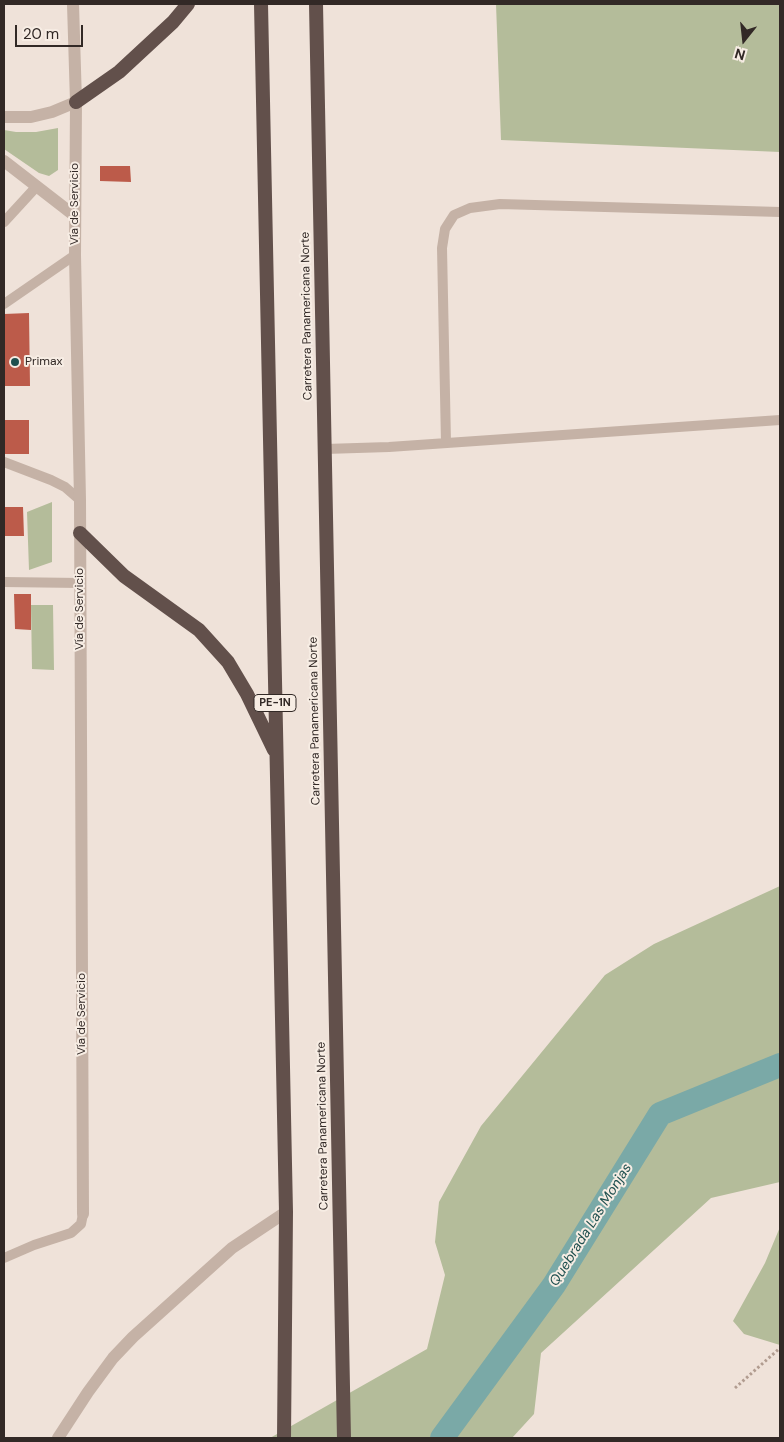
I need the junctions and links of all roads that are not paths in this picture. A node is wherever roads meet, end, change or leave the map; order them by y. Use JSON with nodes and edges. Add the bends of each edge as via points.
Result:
{"nodes":[{"id":1,"x":74,"y":4,"type":"edge"},
{"id":2,"x":188,"y":4,"type":"edge"},
{"id":3,"x":261,"y":4,"type":"edge"},
{"id":4,"x":316,"y":4,"type":"edge"},
{"id":5,"x":76,"y":102,"type":"junction"},
{"id":6,"x":4,"y":117,"type":"edge"},
{"id":7,"x":4,"y":161,"type":"edge"},
{"id":8,"x":37,"y":186,"type":"junction"},
{"id":9,"x":780,"y":212,"type":"edge"},
{"id":10,"x":75,"y":216,"type":"junction"},
{"id":11,"x":4,"y":222,"type":"edge"},
{"id":12,"x":75,"y":255,"type":"junction"},
{"id":13,"x":4,"y":304,"type":"edge"},
{"id":14,"x":780,"y":420,"type":"edge"},
{"id":15,"x":446,"y":443,"type":"junction"},
{"id":16,"x":325,"y":449,"type":"junction"},
{"id":17,"x":4,"y":462,"type":"edge"},
{"id":18,"x":80,"y":500,"type":"junction"},
{"id":19,"x":80,"y":532,"type":"junction"},
{"id":20,"x":4,"y":582,"type":"edge"},
{"id":21,"x":80,"y":583,"type":"junction"},
{"id":22,"x":276,"y":756,"type":"junction"},
{"id":23,"x":286,"y":1212,"type":"junction"},
{"id":24,"x":82,"y":1214,"type":"joint"},
{"id":25,"x":4,"y":1258,"type":"edge"},
{"id":26,"x":58,"y":1438,"type":"edge"},
{"id":27,"x":284,"y":1438,"type":"edge"},
{"id":28,"x":344,"y":1438,"type":"edge"}],
"edges":[{"from":1,"to":5,"type":"street","name":"Vía de Servicio"},
{"from":2,"to":5,"type":"highway","via":[[119,72]]},
{"from":3,"to":22,"type":"highway","number":"PE-1N"},
{"from":4,"to":16,"type":"highway","name":"Carretera Panamericana Norte"},
{"from":5,"to":6,"type":"street","via":[[31,117]]},
{"from":5,"to":10,"type":"street","name":"Vía de Servicio"},
{"from":7,"to":8,"type":"street"},
{"from":8,"to":10,"type":"street"},
{"from":8,"to":11,"type":"lane"},
{"from":9,"to":15,"type":"lane","via":[[500,204],[470,208],[454,215],[445,230],[442,248]]},
{"from":10,"to":12,"type":"street","name":"Vía de Servicio"},
{"from":12,"to":13,"type":"lane"},
{"from":12,"to":18,"type":"street","name":"Vía de Servicio"},
{"from":14,"to":15,"type":"lane"},
{"from":15,"to":16,"type":"lane"},
{"from":16,"to":28,"type":"highway","name":"Carretera Panamericana Norte"},
{"from":17,"to":18,"type":"lane","via":[[51,480]]},
{"from":18,"to":19,"type":"street","name":"Vía de Servicio"},
{"from":19,"to":21,"type":"street","name":"Vía de Servicio"},
{"from":19,"to":22,"type":"highway","via":[[124,576],[199,630],[228,662],[248,694]]},
{"from":20,"to":21,"type":"lane"},
{"from":21,"to":24,"type":"street","name":"Vía de Servicio"},
{"from":22,"to":23,"type":"highway","number":"PE-1N"},
{"from":23,"to":26,"type":"street","via":[[232,1248],[133,1337],[113,1358]]},
{"from":23,"to":27,"type":"highway","number":"PE-1N"},
{"from":24,"to":25,"type":"lane","via":[[81,1224],[71,1233]]}]}
